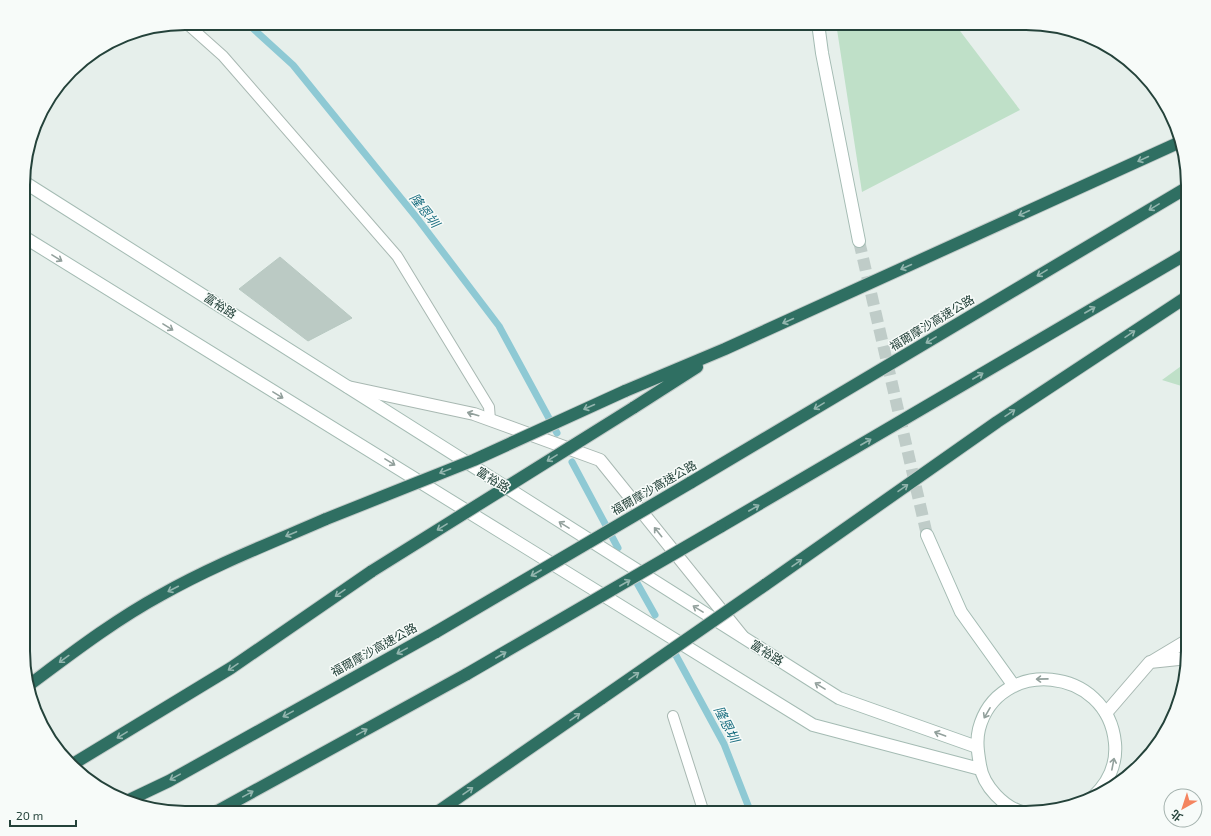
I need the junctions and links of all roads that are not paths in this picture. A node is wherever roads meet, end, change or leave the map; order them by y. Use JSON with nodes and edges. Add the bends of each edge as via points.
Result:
{"nodes":[{"id":1,"x":194,"y":30,"type":"edge"},
{"id":2,"x":819,"y":30,"type":"edge"},
{"id":3,"x":1176,"y":144,"type":"edge"},
{"id":4,"x":30,"y":186,"type":"edge"},
{"id":5,"x":1181,"y":191,"type":"edge"},
{"id":6,"x":30,"y":241,"type":"edge"},
{"id":7,"x":859,"y":241,"type":"tunnel mouth"},
{"id":8,"x":1181,"y":257,"type":"edge"},
{"id":9,"x":1181,"y":301,"type":"edge"},
{"id":10,"x":725,"y":349,"type":"junction"},
{"id":11,"x":343,"y":386,"type":"junction"},
{"id":12,"x":490,"y":420,"type":"junction"},
{"id":13,"x":927,"y":535,"type":"tunnel mouth"},
{"id":14,"x":744,"y":638,"type":"junction"},
{"id":15,"x":1181,"y":644,"type":"edge"},
{"id":16,"x":1181,"y":659,"type":"edge"},
{"id":17,"x":1150,"y":662,"type":"junction"},
{"id":18,"x":33,"y":682,"type":"edge"},
{"id":19,"x":1014,"y":686,"type":"junction"},
{"id":20,"x":1106,"y":713,"type":"junction"},
{"id":21,"x":673,"y":716,"type":"dead end"},
{"id":22,"x":977,"y":747,"type":"junction"},
{"id":23,"x":76,"y":762,"type":"edge"},
{"id":24,"x":980,"y":769,"type":"junction"},
{"id":25,"x":1107,"y":783,"type":"edge"},
{"id":26,"x":134,"y":798,"type":"edge"},
{"id":27,"x":227,"y":806,"type":"edge"},
{"id":28,"x":446,"y":806,"type":"edge"},
{"id":29,"x":702,"y":806,"type":"edge"},
{"id":30,"x":1011,"y":806,"type":"edge"}],
"edges":[{"from":1,"to":12,"type":"lane","via":[[223,56],[397,256],[489,408]]},
{"from":2,"to":7,"type":"street"},
{"from":3,"to":10,"type":"highway","one_way":true},
{"from":4,"to":11,"type":"street","name":"富裕路"},
{"from":5,"to":26,"type":"highway","name":"福爾摩沙高速公路","one_way":true,"bridge":true,"via":[[436,632]]},
{"from":6,"to":24,"type":"street","one_way":true,"via":[[813,725]]},
{"from":27,"to":8,"type":"highway","one_way":true,"bridge":true,"via":[[467,674]]},
{"from":28,"to":9,"type":"highway","one_way":true,"bridge":true,"via":[[997,422]]},
{"from":10,"to":18,"type":"highway","one_way":true,"bridge":true,"via":[[625,391],[474,460],[224,563],[161,595],[98,634]]},
{"from":10,"to":23,"type":"highway","one_way":true,"bridge":true,"via":[[372,571],[231,668]]},
{"from":12,"to":11,"type":"street","one_way":true,"via":[[474,414]]},
{"from":14,"to":11,"type":"street","name":"富裕路","one_way":true},
{"from":14,"to":12,"type":"street","one_way":true,"via":[[600,460]]},
{"from":13,"to":19,"type":"street","via":[[961,612]]},
{"from":22,"to":14,"type":"street","name":"富裕路","one_way":true,"via":[[839,698]]},
{"from":15,"to":17,"type":"street"},
{"from":16,"to":17,"type":"street"},
{"from":17,"to":20,"type":"street"},
{"from":20,"to":19,"type":"street","one_way":true,"via":[[1093,696],[1075,685],[1055,679],[1034,679]]},
{"from":19,"to":22,"type":"street","one_way":true,"via":[[999,697],[987,711],[979,728]]},
{"from":25,"to":20,"type":"street","one_way":true,"via":[[1116,751],[1114,731]]},
{"from":21,"to":29,"type":"lane"},
{"from":22,"to":24,"type":"street"},
{"from":24,"to":30,"type":"street","via":[[989,787],[1003,802]]}]}
